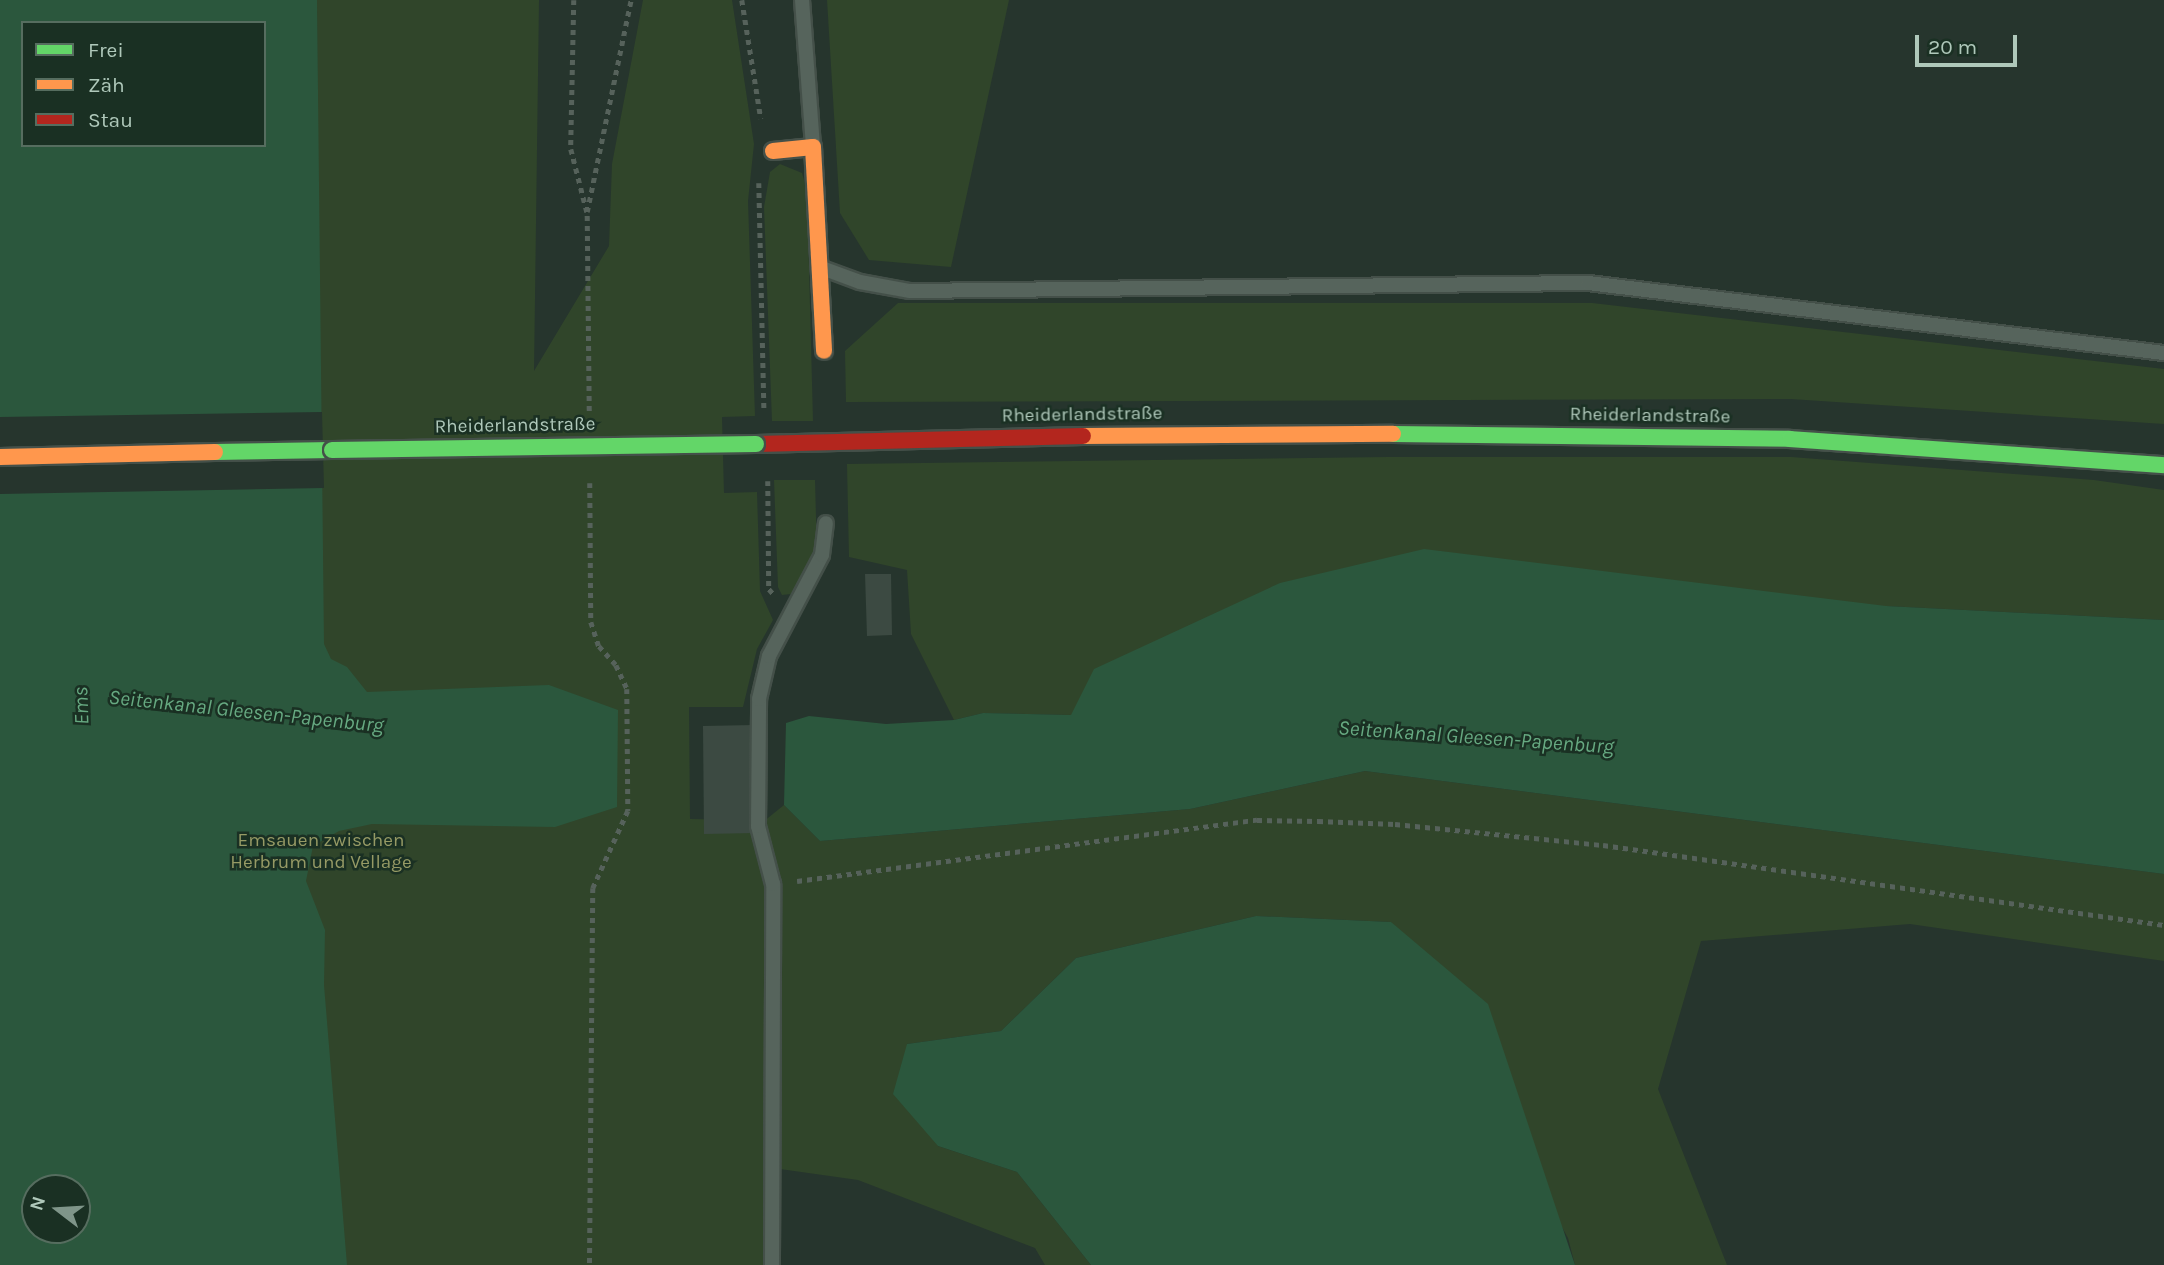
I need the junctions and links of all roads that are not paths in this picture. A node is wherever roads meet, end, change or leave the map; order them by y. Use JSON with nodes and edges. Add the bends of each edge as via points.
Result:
{"nodes":[{"id":1,"x":802,"y":0,"type":"edge"},
{"id":2,"x":813,"y":147,"type":"junction"},
{"id":3,"x":773,"y":151,"type":"road end"},
{"id":4,"x":821,"y":268,"type":"junction"},
{"id":5,"x":824,"y":351,"type":"dead end"},
{"id":6,"x":2164,"y":353,"type":"edge"},
{"id":7,"x":0,"y":457,"type":"edge"},
{"id":8,"x":2164,"y":465,"type":"edge"},
{"id":9,"x":826,"y":523,"type":"dead end"},
{"id":10,"x":772,"y":1265,"type":"edge"}],
"edges":[{"from":1,"to":2,"type":"lane"},
{"from":2,"to":3,"type":"main road"},
{"from":2,"to":4,"type":"main road"},
{"from":4,"to":5,"type":"main road"},
{"from":4,"to":6,"type":"lane","via":[[860,282],[910,291],[1588,283]]},
{"from":7,"to":8,"type":"main road","name":"Rheiderlandstraße","bridge":true,"via":[[1227,432],[1790,439]]},
{"from":9,"to":10,"type":"lane","via":[[822,555],[769,656],[759,699],[758,826],[773,884]]}]}
